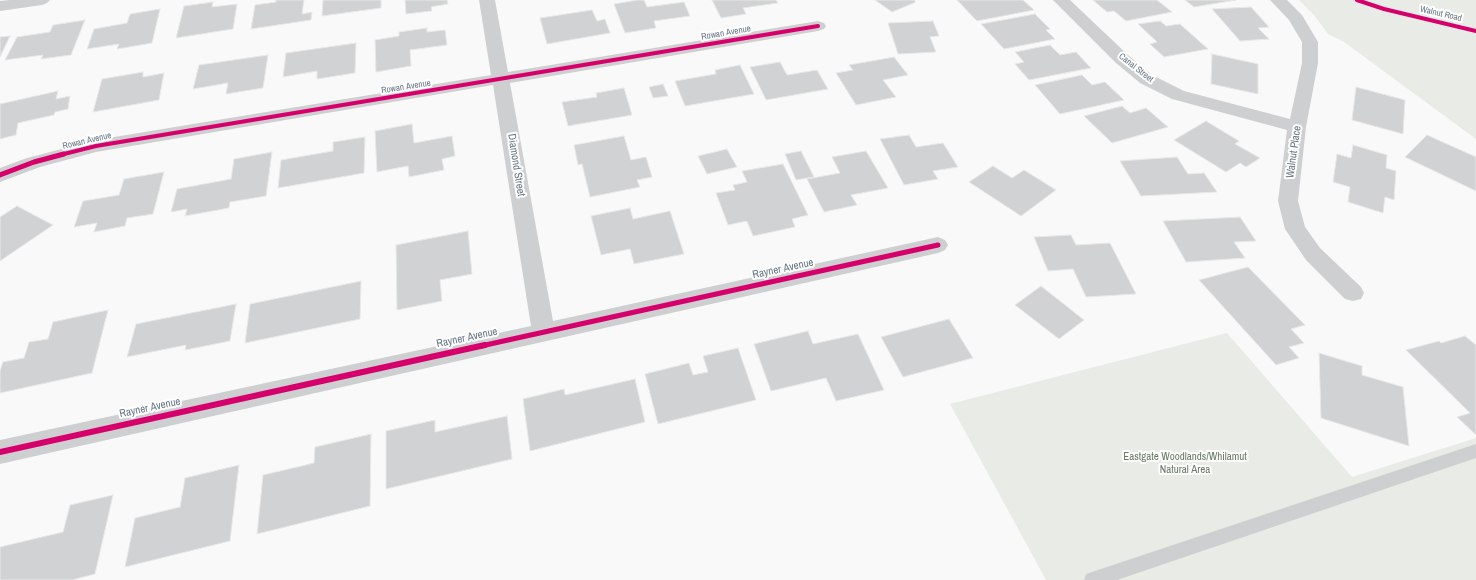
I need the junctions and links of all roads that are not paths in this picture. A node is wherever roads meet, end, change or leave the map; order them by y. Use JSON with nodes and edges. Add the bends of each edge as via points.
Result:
{"nodes":[{"id":1,"x":42,"y":0,"type":"edge"},
{"id":2,"x":487,"y":0,"type":"edge"},
{"id":3,"x":1061,"y":0,"type":"edge"},
{"id":4,"x":1278,"y":0,"type":"edge"},
{"id":5,"x":0,"y":6,"type":"edge"},
{"id":6,"x":818,"y":26,"type":"dead end"},
{"id":7,"x":501,"y":79,"type":"junction"},
{"id":8,"x":1297,"y":127,"type":"junction"},
{"id":9,"x":0,"y":175,"type":"edge"},
{"id":10,"x":938,"y":245,"type":"dead end"},
{"id":11,"x":1353,"y":293,"type":"dead end"},
{"id":12,"x":543,"y":331,"type":"junction"},
{"id":13,"x":1476,"y":451,"type":"edge"},
{"id":14,"x":0,"y":452,"type":"edge"},
{"id":15,"x":1092,"y":580,"type":"edge"}],
"edges":[{"from":1,"to":5,"type":"street"},
{"from":2,"to":7,"type":"street","name":"Diamond Street"},
{"from":3,"to":8,"type":"street","name":"Canal Street","via":[[1146,79],[1178,95]]},
{"from":4,"to":8,"type":"street","name":"Walnut Place","via":[[1296,18],[1310,42],[1310,63]]},
{"from":6,"to":7,"type":"street","name":"Rowan Avenue"},
{"from":7,"to":9,"type":"street","name":"Rowan Avenue","via":[[96,146],[34,162]]},
{"from":7,"to":12,"type":"street","name":"Diamond Street"},
{"from":8,"to":11,"type":"street","name":"Walnut Place","via":[[1288,201],[1295,229],[1312,254]]},
{"from":10,"to":12,"type":"street","name":"Rayner Avenue"},
{"from":12,"to":14,"type":"street","name":"Rayner Avenue"},
{"from":13,"to":15,"type":"lane"}]}
